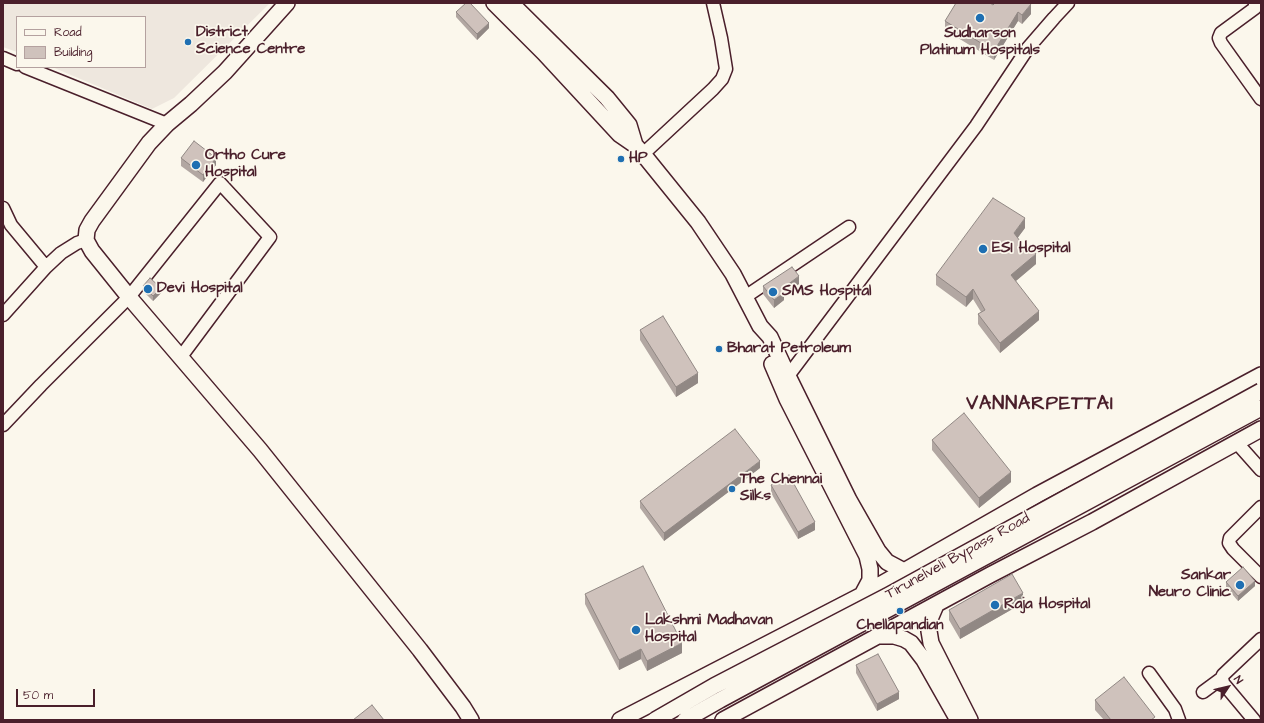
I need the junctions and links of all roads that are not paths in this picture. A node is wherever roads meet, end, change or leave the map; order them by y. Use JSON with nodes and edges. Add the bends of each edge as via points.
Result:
{"nodes":[{"id":1,"x":287,"y":3,"type":"edge"},
{"id":2,"x":494,"y":3,"type":"edge"},
{"id":3,"x":511,"y":3,"type":"edge"},
{"id":4,"x":713,"y":3,"type":"edge"},
{"id":5,"x":1068,"y":3,"type":"edge"},
{"id":6,"x":1257,"y":9,"type":"edge"},
{"id":7,"x":3,"y":58,"type":"edge"},
{"id":8,"x":16,"y":64,"type":"edge"},
{"id":9,"x":27,"y":68,"type":"edge"},
{"id":10,"x":1261,"y":99,"type":"edge"},
{"id":11,"x":167,"y":124,"type":"junction"},
{"id":12,"x":639,"y":149,"type":"junction"},
{"id":13,"x":3,"y":208,"type":"edge"},
{"id":14,"x":849,"y":227,"type":"dead end"},
{"id":15,"x":86,"y":240,"type":"junction"},
{"id":16,"x":46,"y":266,"type":"junction"},
{"id":17,"x":745,"y":297,"type":"junction"},
{"id":18,"x":129,"y":298,"type":"junction"},
{"id":19,"x":3,"y":315,"type":"edge"},
{"id":20,"x":760,"y":326,"type":"junction"},
{"id":21,"x":180,"y":358,"type":"junction"},
{"id":22,"x":1261,"y":375,"type":"edge"},
{"id":23,"x":788,"y":376,"type":"junction"},
{"id":24,"x":1261,"y":391,"type":"edge"},
{"id":25,"x":1261,"y":408,"type":"edge"},
{"id":26,"x":3,"y":425,"type":"edge"},
{"id":27,"x":1261,"y":429,"type":"edge"},
{"id":28,"x":1237,"y":443,"type":"junction"},
{"id":29,"x":1261,"y":470,"type":"edge"},
{"id":30,"x":1261,"y":507,"type":"edge"},
{"id":31,"x":969,"y":534,"type":"junction"},
{"id":32,"x":904,"y":571,"type":"junction"},
{"id":33,"x":990,"y":575,"type":"junction"},
{"id":34,"x":1261,"y":577,"type":"edge"},
{"id":35,"x":862,"y":595,"type":"junction"},
{"id":36,"x":936,"y":605,"type":"junction"},
{"id":37,"x":816,"y":618,"type":"junction"},
{"id":38,"x":879,"y":636,"type":"junction"},
{"id":39,"x":1261,"y":640,"type":"edge"},
{"id":40,"x":841,"y":656,"type":"junction"},
{"id":41,"x":1149,"y":673,"type":"dead end"},
{"id":42,"x":1222,"y":678,"type":"junction"},
{"id":43,"x":1203,"y":692,"type":"dead end"},
{"id":44,"x":471,"y":720,"type":"edge"},
{"id":45,"x":620,"y":720,"type":"edge"},
{"id":46,"x":655,"y":720,"type":"edge"},
{"id":47,"x":685,"y":720,"type":"edge"},
{"id":48,"x":723,"y":720,"type":"edge"},
{"id":49,"x":958,"y":720,"type":"edge"},
{"id":50,"x":970,"y":720,"type":"edge"},
{"id":51,"x":1179,"y":720,"type":"edge"},
{"id":52,"x":1254,"y":720,"type":"edge"}],
"edges":[{"from":1,"to":11,"type":"main road","via":[[224,72]]},
{"from":2,"to":12,"type":"main road","via":[[619,134]]},
{"from":3,"to":12,"type":"main road","via":[[607,98],[629,125]]},
{"from":4,"to":12,"type":"street","via":[[726,69],[722,79]]},
{"from":5,"to":23,"type":"street","via":[[1028,48],[971,133]]},
{"from":6,"to":10,"type":"street","via":[[1221,33],[1219,38]]},
{"from":7,"to":8,"type":"street"},
{"from":9,"to":11,"type":"street"},
{"from":11,"to":15,"type":"main road","via":[[149,143],[92,221],[87,230]]},
{"from":12,"to":17,"type":"main road","via":[[698,222],[733,274]]},
{"from":13,"to":16,"type":"street","via":[[11,225]]},
{"from":14,"to":17,"type":"street"},
{"from":15,"to":16,"type":"street","via":[[60,253]]},
{"from":15,"to":18,"type":"main road"},
{"from":16,"to":19,"type":"street"},
{"from":17,"to":20,"type":"main road"},
{"from":18,"to":21,"type":"main road"},
{"from":18,"to":21,"type":"street","via":[[220,183],[270,237]]},
{"from":18,"to":26,"type":"street"},
{"from":20,"to":23,"type":"main road","via":[[770,337]]},
{"from":20,"to":35,"type":"main road","via":[[762,341],[787,399],[867,556],[870,580]]},
{"from":21,"to":44,"type":"main road","via":[[264,456],[420,650]]},
{"from":22,"to":31,"type":"main road"},
{"from":23,"to":32,"type":"main road","via":[[849,500],[878,551],[887,562]]},
{"from":24,"to":46,"type":"main road","name":"Tirunelveli Bypass Road","bridge":true},
{"from":25,"to":47,"type":"main road","name":"Tirunelveli Bypass Road","bridge":true},
{"from":27,"to":28,"type":"main road"},
{"from":28,"to":29,"type":"street"},
{"from":28,"to":33,"type":"main road"},
{"from":30,"to":34,"type":"street","via":[[1230,538],[1229,543]]},
{"from":31,"to":32,"type":"main road"},
{"from":31,"to":33,"type":"main road","via":[[985,534],[993,548],[999,562]]},
{"from":32,"to":35,"type":"main road"},
{"from":33,"to":36,"type":"main road"},
{"from":35,"to":37,"type":"main road"},
{"from":36,"to":38,"type":"main road"},
{"from":36,"to":50,"type":"main road","via":[[930,619],[931,643]]},
{"from":37,"to":40,"type":"main road","via":[[806,634],[817,654],[824,658]]},
{"from":37,"to":45,"type":"main road"},
{"from":38,"to":40,"type":"main road"},
{"from":38,"to":49,"type":"main road","via":[[904,638],[911,643],[924,660]]},
{"from":39,"to":42,"type":"street"},
{"from":40,"to":48,"type":"main road"},
{"from":41,"to":51,"type":"street","via":[[1175,710]]},
{"from":42,"to":43,"type":"street"},
{"from":42,"to":52,"type":"street","via":[[1223,683]]}]}
